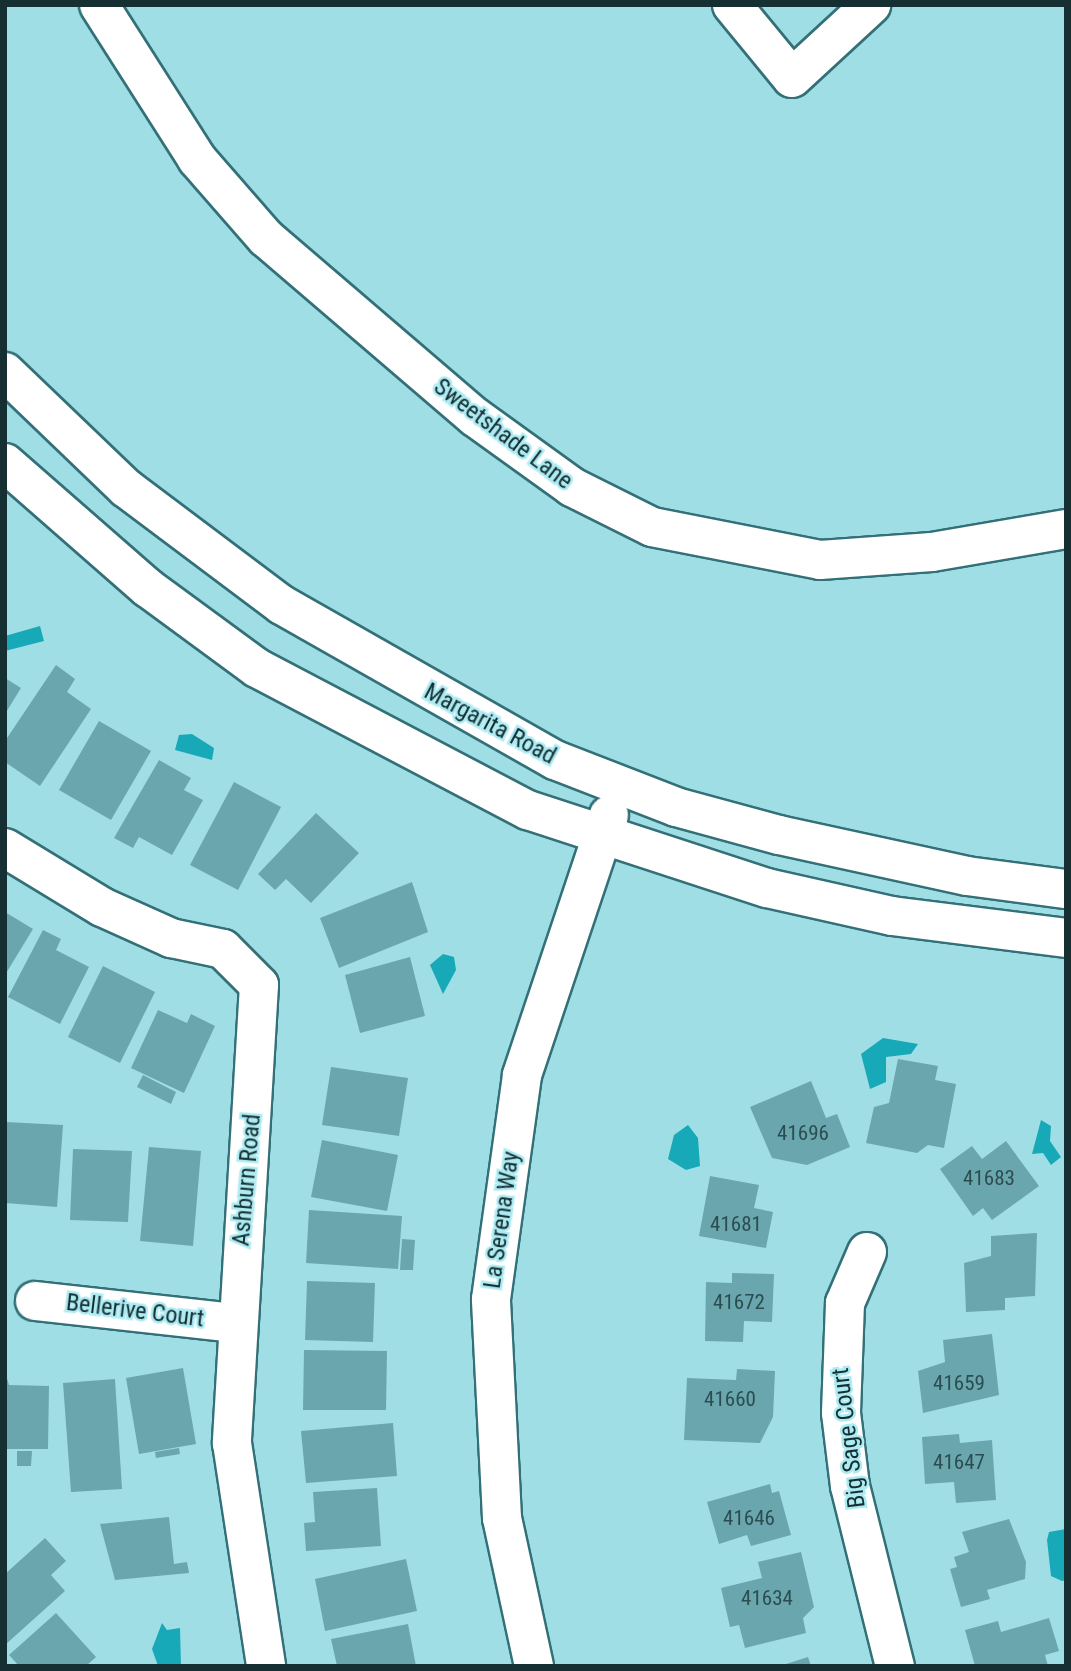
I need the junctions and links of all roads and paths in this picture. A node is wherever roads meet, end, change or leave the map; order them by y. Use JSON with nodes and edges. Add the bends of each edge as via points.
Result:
{"nodes":[{"id":1,"x":99,"y":5,"type":"edge"},
{"id":2,"x":732,"y":5,"type":"edge"},
{"id":3,"x":871,"y":5,"type":"edge"},
{"id":4,"x":5,"y":372,"type":"edge"},
{"id":5,"x":5,"y":463,"type":"edge"},
{"id":6,"x":1066,"y":529,"type":"edge"},
{"id":7,"x":618,"y":787,"type":"junction"},
{"id":8,"x":601,"y":838,"type":"junction"},
{"id":9,"x":5,"y":848,"type":"edge"},
{"id":10,"x":1066,"y":889,"type":"edge"},
{"id":11,"x":1066,"y":938,"type":"edge"},
{"id":12,"x":867,"y":1252,"type":"dead end"},
{"id":13,"x":35,"y":1301,"type":"dead end"},
{"id":14,"x":236,"y":1324,"type":"junction"},
{"id":15,"x":266,"y":1666,"type":"edge"},
{"id":16,"x":534,"y":1666,"type":"edge"},
{"id":17,"x":895,"y":1666,"type":"edge"}],
"edges":[{"from":1,"to":6,"type":"main road","name":"Sweetshade Lane","via":[[197,159],[266,238],[475,417],[572,487],[652,527],[820,560],[932,552]]},
{"from":2,"to":3,"type":"main road","via":[[792,78]]},
{"from":4,"to":7,"type":"main road","name":"Margarita Road","via":[[126,488],[282,605],[467,715]]},
{"from":5,"to":8,"type":"main road","via":[[148,588],[257,668],[377,737]]},
{"from":7,"to":8,"type":"main road","name":"La Serena Way"},
{"from":7,"to":10,"type":"main road","name":"Margarita Road","via":[[779,835],[967,876]]},
{"from":8,"to":11,"type":"main road","via":[[880,913]]},
{"from":8,"to":16,"type":"main road","name":"La Serena Way","via":[[522,1075],[491,1299],[502,1518]]},
{"from":9,"to":14,"type":"main road","name":"Ashburn Road","via":[[102,907],[171,938],[223,948],[259,985]]},
{"from":12,"to":17,"type":"main road","name":"Big Sage Court","via":[[845,1303],[841,1413],[850,1486]]},
{"from":13,"to":14,"type":"main road","name":"Bellerive Court"},
{"from":14,"to":15,"type":"main road","name":"Ashburn Road","via":[[232,1443]]}]}
